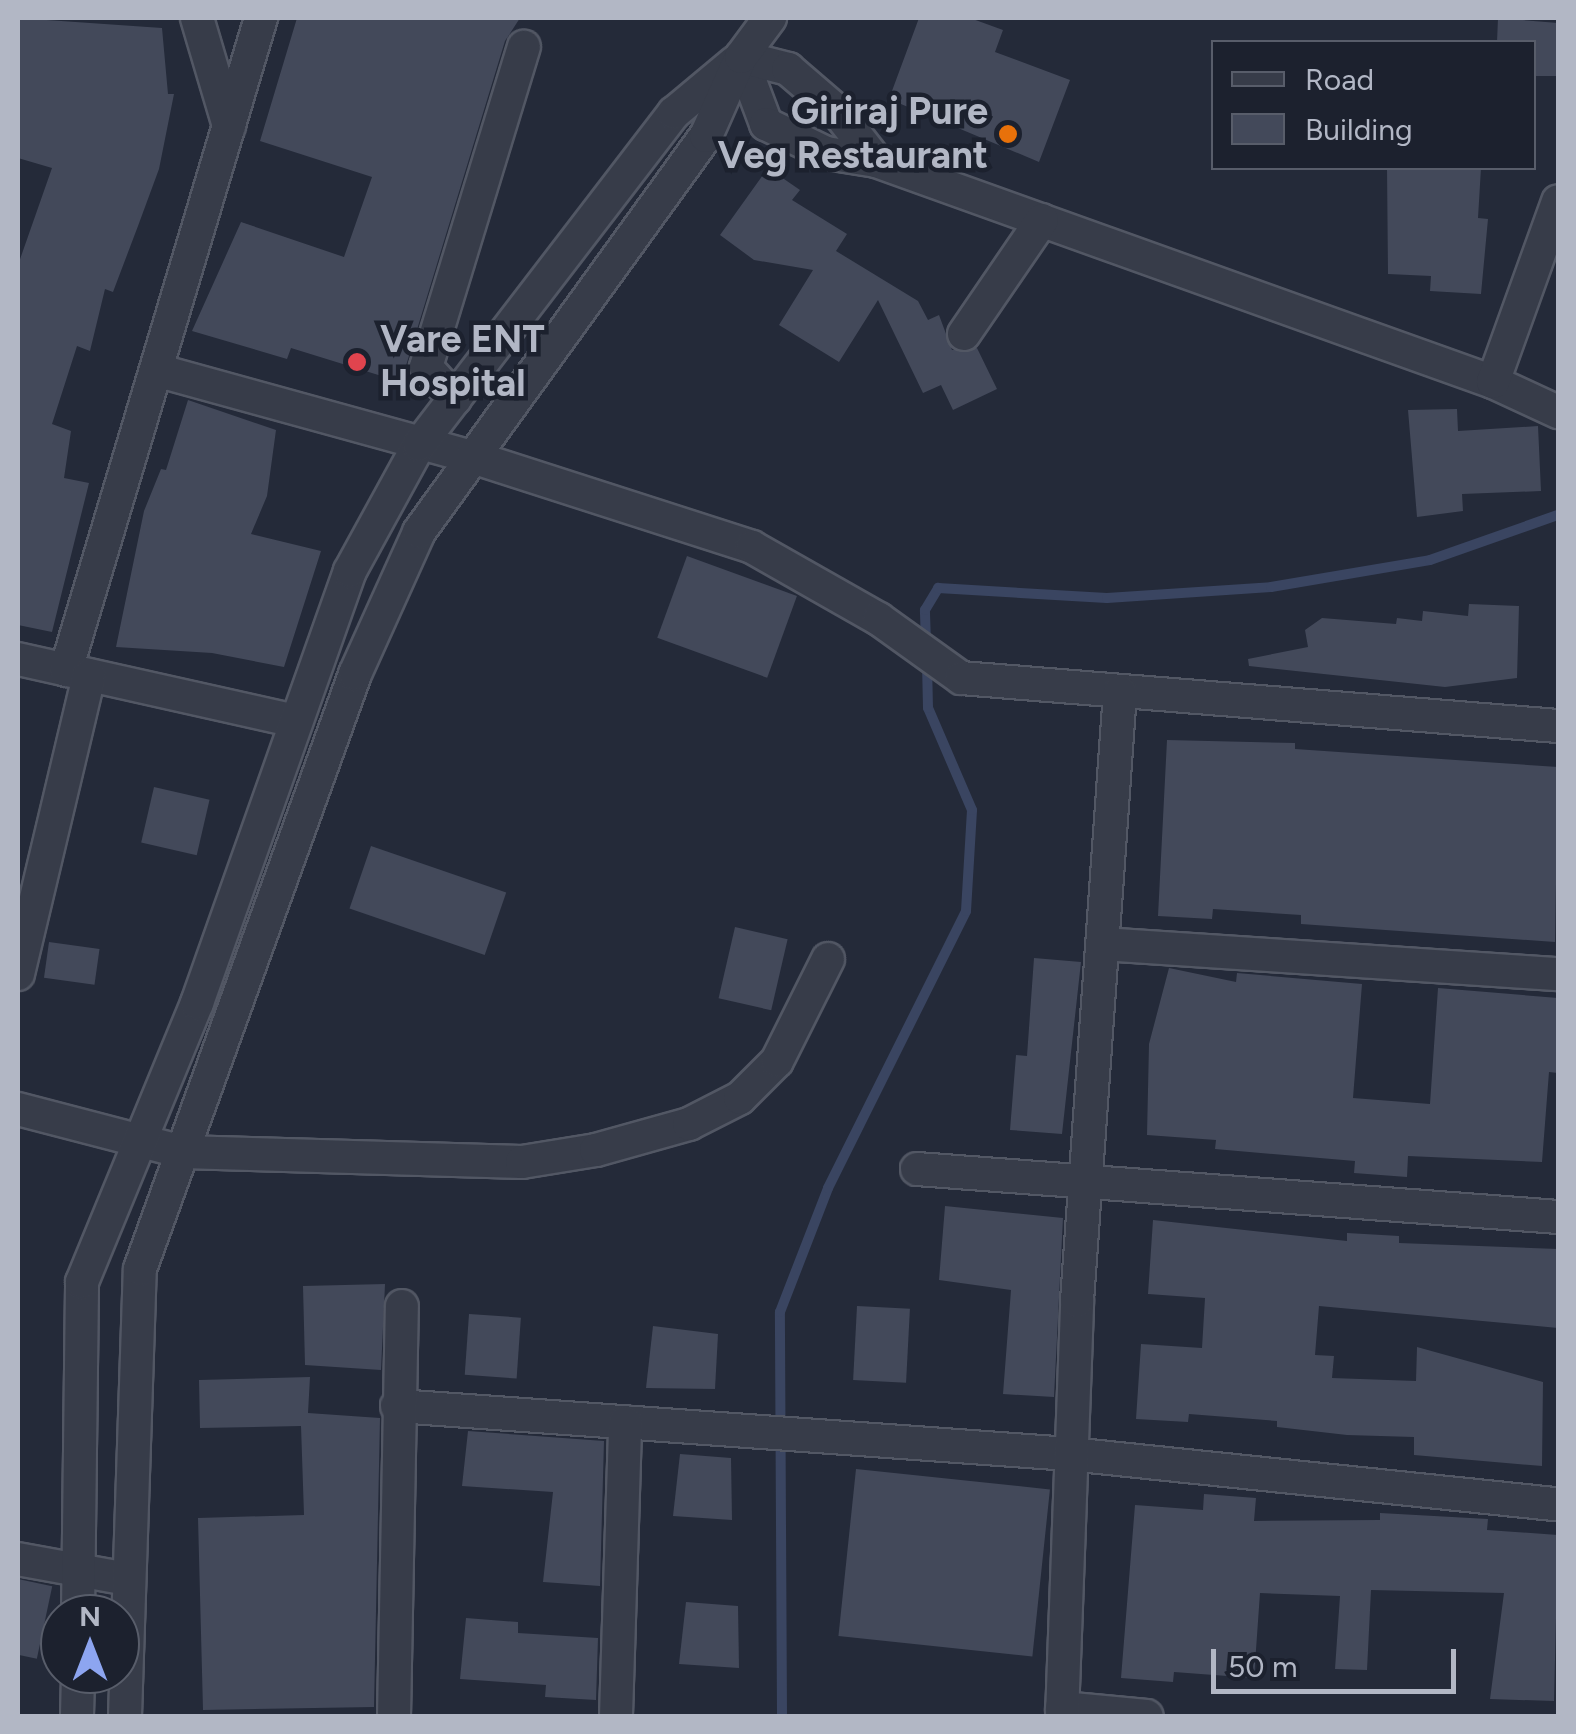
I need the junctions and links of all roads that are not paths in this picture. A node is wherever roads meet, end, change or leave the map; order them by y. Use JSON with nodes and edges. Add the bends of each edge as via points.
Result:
{"nodes":[{"id":1,"x":197,"y":18,"type":"edge"},
{"id":2,"x":262,"y":18,"type":"edge"},
{"id":3,"x":770,"y":18,"type":"edge"},
{"id":4,"x":524,"y":47,"type":"dead end"},
{"id":5,"x":741,"y":57,"type":"junction"},
{"id":6,"x":229,"y":126,"type":"junction"},
{"id":7,"x":876,"y":161,"type":"junction"},
{"id":8,"x":1558,"y":202,"type":"edge"},
{"id":9,"x":1042,"y":220,"type":"junction"},
{"id":10,"x":964,"y":334,"type":"dead end"},
{"id":11,"x":156,"y":370,"type":"junction"},
{"id":12,"x":1492,"y":382,"type":"junction"},
{"id":13,"x":454,"y":399,"type":"junction"},
{"id":14,"x":1558,"y":412,"type":"edge"},
{"id":15,"x":419,"y":445,"type":"junction"},
{"id":16,"x":472,"y":457,"type":"junction"},
{"id":17,"x":18,"y":659,"type":"edge"},
{"id":18,"x":77,"y":673,"type":"junction"},
{"id":19,"x":1120,"y":692,"type":"junction"},
{"id":20,"x":296,"y":721,"type":"junction"},
{"id":21,"x":1558,"y":726,"type":"edge"},
{"id":22,"x":1102,"y":944,"type":"junction"},
{"id":23,"x":828,"y":959,"type":"dead end"},
{"id":24,"x":18,"y":974,"type":"edge"},
{"id":25,"x":1558,"y":974,"type":"edge"},
{"id":26,"x":18,"y":1110,"type":"edge"},
{"id":27,"x":138,"y":1140,"type":"junction"},
{"id":28,"x":183,"y":1152,"type":"junction"},
{"id":29,"x":917,"y":1169,"type":"dead end"},
{"id":30,"x":1085,"y":1183,"type":"junction"},
{"id":31,"x":1558,"y":1217,"type":"edge"},
{"id":32,"x":402,"y":1306,"type":"dead end"},
{"id":33,"x":397,"y":1406,"type":"junction"},
{"id":34,"x":625,"y":1422,"type":"junction"},
{"id":35,"x":1070,"y":1454,"type":"junction"},
{"id":36,"x":1558,"y":1504,"type":"edge"},
{"id":37,"x":18,"y":1558,"type":"edge"},
{"id":38,"x":78,"y":1567,"type":"junction"},
{"id":39,"x":128,"y":1579,"type":"junction"},
{"id":40,"x":78,"y":1594,"type":"edge"},
{"id":41,"x":1062,"y":1712,"type":"edge"},
{"id":42,"x":125,"y":1716,"type":"edge"},
{"id":43,"x":394,"y":1716,"type":"edge"},
{"id":44,"x":616,"y":1716,"type":"edge"},
{"id":45,"x":1147,"y":1716,"type":"edge"}],
"edges":[{"from":1,"to":6,"type":"street"},
{"from":2,"to":6,"type":"street"},
{"from":3,"to":5,"type":"street"},
{"from":4,"to":13,"type":"street","via":[[426,367]]},
{"from":5,"to":7,"type":"street","via":[[788,69],[837,111]]},
{"from":5,"to":7,"type":"street","via":[[766,124],[826,153]]},
{"from":5,"to":13,"type":"street","via":[[674,113]]},
{"from":5,"to":16,"type":"street","via":[[706,136]]},
{"from":6,"to":11,"type":"street"},
{"from":7,"to":9,"type":"street"},
{"from":8,"to":12,"type":"street"},
{"from":9,"to":10,"type":"street"},
{"from":9,"to":12,"type":"street"},
{"from":11,"to":15,"type":"street"},
{"from":11,"to":18,"type":"street"},
{"from":12,"to":14,"type":"street"},
{"from":13,"to":15,"type":"street"},
{"from":15,"to":16,"type":"street"},
{"from":15,"to":20,"type":"street","via":[[350,571]]},
{"from":16,"to":19,"type":"street","via":[[752,547],[879,618],[961,678]]},
{"from":16,"to":28,"type":"street","via":[[419,532],[355,674]]},
{"from":17,"to":18,"type":"street"},
{"from":18,"to":20,"type":"street"},
{"from":18,"to":24,"type":"street"},
{"from":19,"to":21,"type":"street"},
{"from":19,"to":22,"type":"street"},
{"from":20,"to":27,"type":"street","via":[[196,1003]]},
{"from":22,"to":25,"type":"street"},
{"from":22,"to":30,"type":"street"},
{"from":23,"to":28,"type":"street","via":[[777,1061],[740,1098],[690,1124],[522,1162]]},
{"from":26,"to":27,"type":"street"},
{"from":27,"to":28,"type":"street"},
{"from":27,"to":38,"type":"street","via":[[82,1282]]},
{"from":28,"to":39,"type":"street","via":[[140,1269]]},
{"from":29,"to":30,"type":"street"},
{"from":30,"to":31,"type":"street"},
{"from":30,"to":35,"type":"street"},
{"from":32,"to":33,"type":"street"},
{"from":33,"to":34,"type":"street"},
{"from":33,"to":43,"type":"street"},
{"from":34,"to":35,"type":"street"},
{"from":34,"to":44,"type":"street"},
{"from":35,"to":36,"type":"street"},
{"from":35,"to":41,"type":"street"},
{"from":37,"to":38,"type":"street"},
{"from":38,"to":39,"type":"street"},
{"from":38,"to":40,"type":"street"},
{"from":39,"to":42,"type":"street"},
{"from":41,"to":45,"type":"street"}]}
